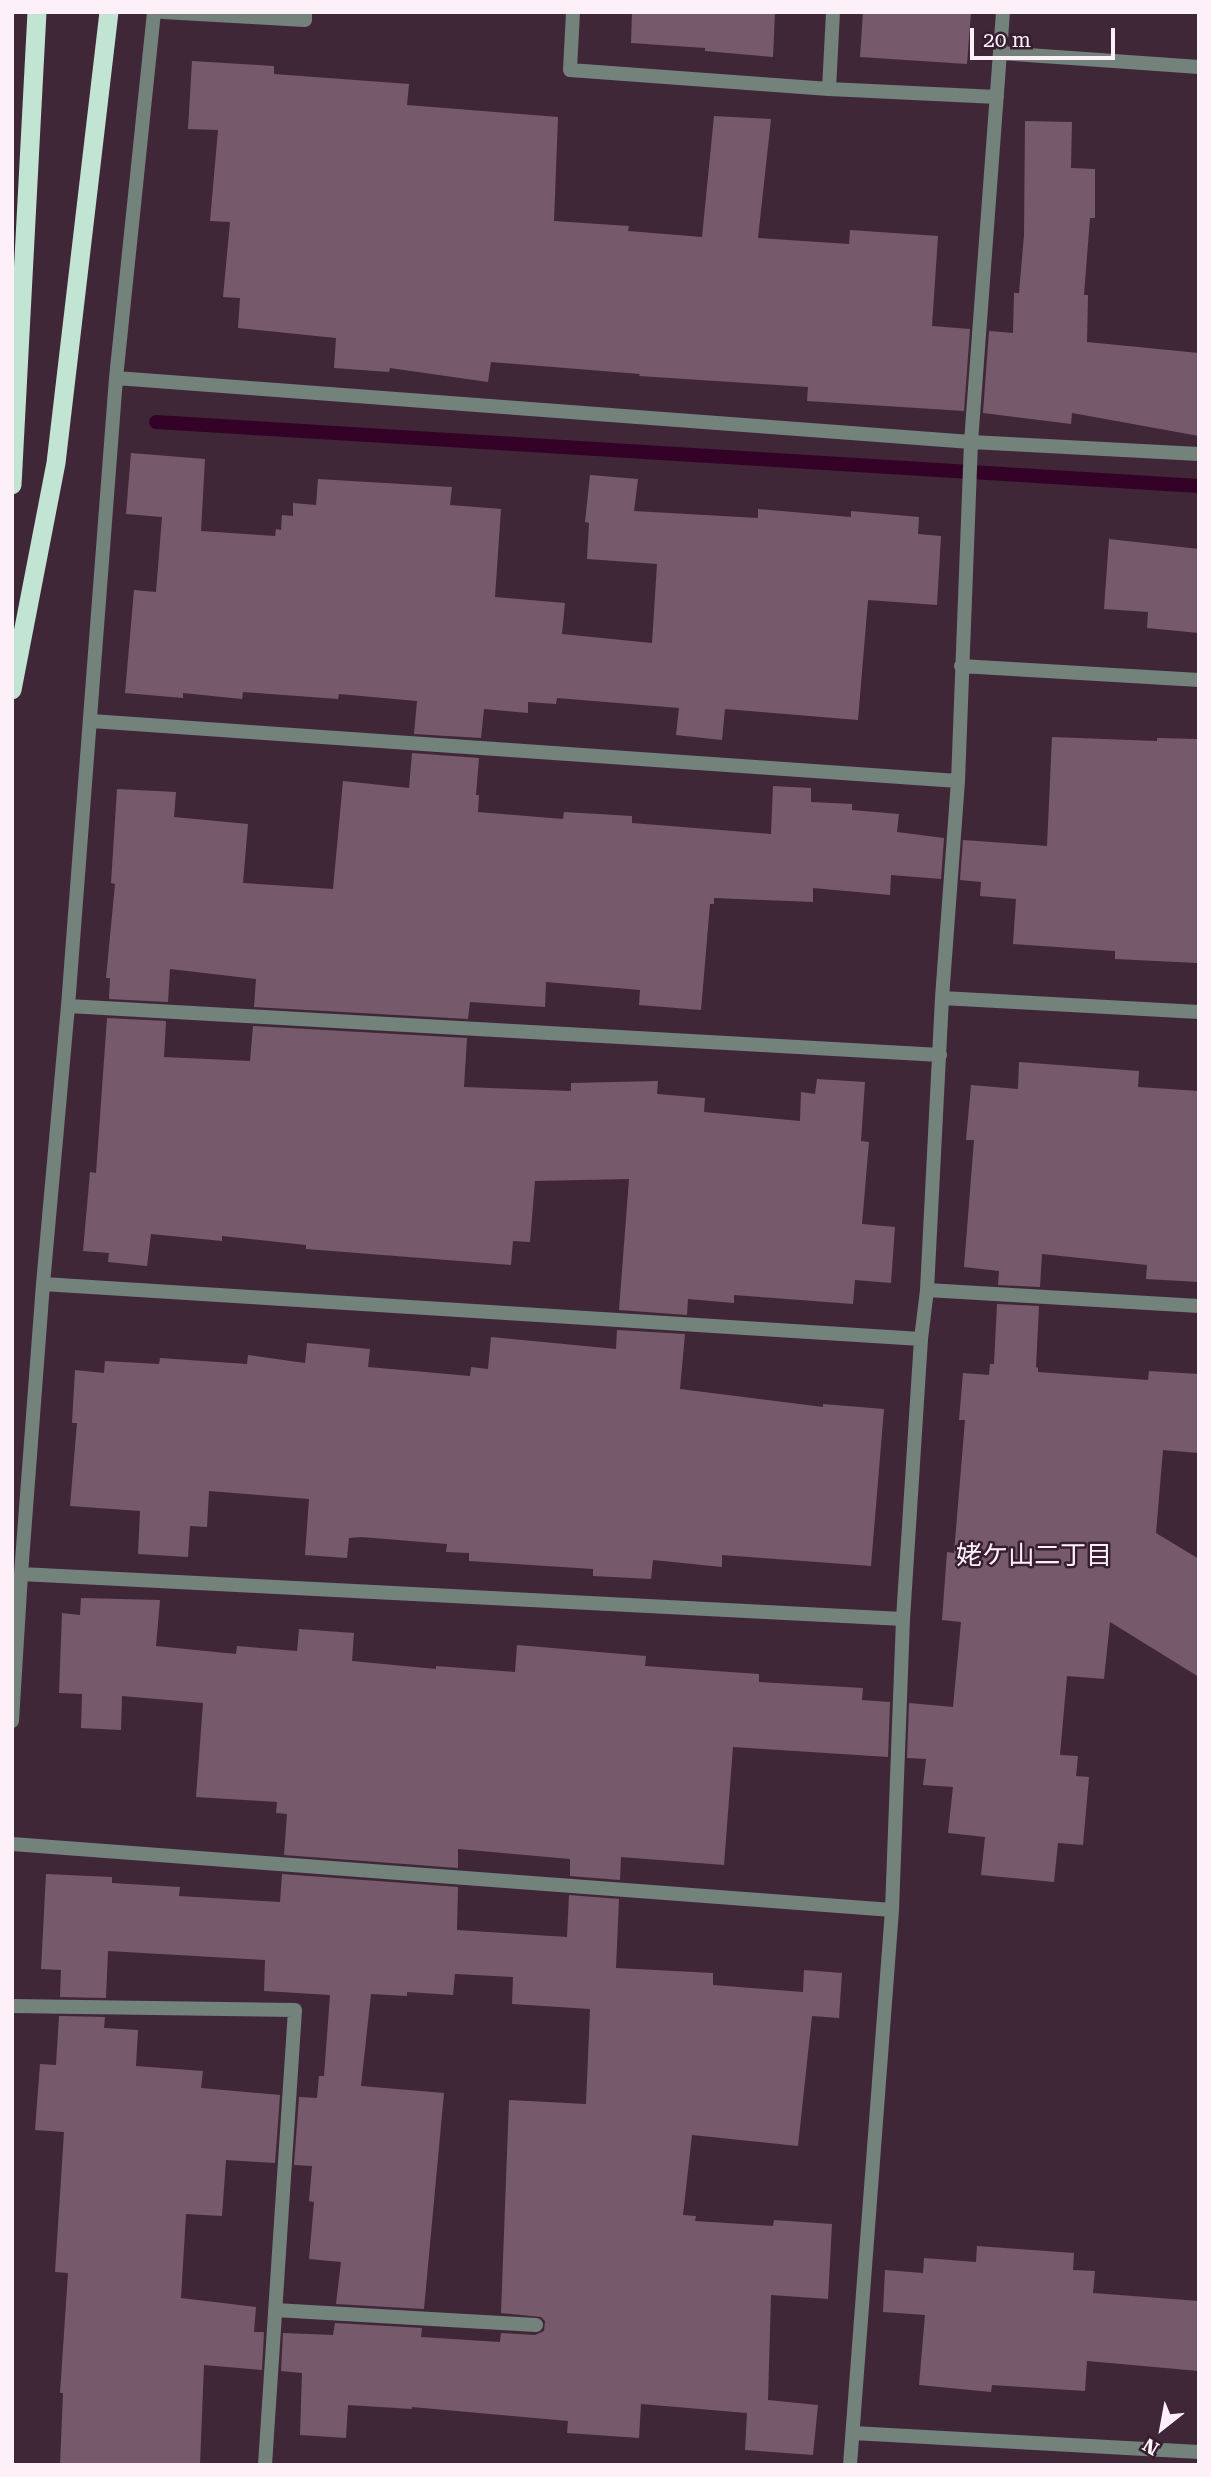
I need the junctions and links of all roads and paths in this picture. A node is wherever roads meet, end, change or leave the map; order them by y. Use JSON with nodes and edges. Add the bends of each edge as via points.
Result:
{"nodes":[{"id":1,"x":37,"y":12,"type":"edge"},
{"id":2,"x":109,"y":12,"type":"edge"},
{"id":3,"x":154,"y":12,"type":"edge"},
{"id":4,"x":163,"y":12,"type":"edge"},
{"id":5,"x":305,"y":12,"type":"edge"},
{"id":6,"x":573,"y":12,"type":"edge"},
{"id":7,"x":833,"y":12,"type":"edge"},
{"id":8,"x":1003,"y":12,"type":"edge"},
{"id":9,"x":1000,"y":53,"type":"junction"},
{"id":10,"x":1199,"y":67,"type":"edge"},
{"id":11,"x":829,"y":89,"type":"junction"},
{"id":12,"x":997,"y":97,"type":"junction"},
{"id":13,"x":116,"y":378,"type":"junction"},
{"id":14,"x":971,"y":442,"type":"junction"},
{"id":15,"x":1199,"y":454,"type":"edge"},
{"id":16,"x":12,"y":485,"type":"edge"},
{"id":17,"x":961,"y":666,"type":"junction"},
{"id":18,"x":1199,"y":680,"type":"edge"},
{"id":19,"x":12,"y":690,"type":"edge"},
{"id":20,"x":91,"y":721,"type":"junction"},
{"id":21,"x":958,"y":781,"type":"junction"},
{"id":22,"x":942,"y":998,"type":"junction"},
{"id":23,"x":68,"y":1006,"type":"junction"},
{"id":24,"x":1199,"y":1012,"type":"edge"},
{"id":25,"x":940,"y":1055,"type":"junction"},
{"id":26,"x":43,"y":1284,"type":"junction"},
{"id":27,"x":927,"y":1290,"type":"junction"},
{"id":28,"x":1199,"y":1306,"type":"edge"},
{"id":29,"x":921,"y":1339,"type":"junction"},
{"id":30,"x":21,"y":1574,"type":"junction"},
{"id":31,"x":903,"y":1619,"type":"junction"},
{"id":32,"x":12,"y":1721,"type":"edge"},
{"id":33,"x":12,"y":1844,"type":"edge"},
{"id":34,"x":892,"y":1910,"type":"junction"},
{"id":35,"x":12,"y":2006,"type":"edge"},
{"id":36,"x":275,"y":2310,"type":"junction"},
{"id":37,"x":536,"y":2325,"type":"dead end"},
{"id":38,"x":853,"y":2433,"type":"junction"},
{"id":39,"x":1199,"y":2452,"type":"edge"},
{"id":40,"x":265,"y":2465,"type":"edge"},
{"id":41,"x":850,"y":2465,"type":"edge"}],
"edges":[{"from":1,"to":16,"type":"highway"},
{"from":2,"to":19,"type":"highway","via":[[56,463]]},
{"from":3,"to":13,"type":"street"},
{"from":4,"to":5,"type":"street","via":[[305,20]]},
{"from":6,"to":11,"type":"street","via":[[570,70]]},
{"from":7,"to":11,"type":"street"},
{"from":8,"to":9,"type":"street"},
{"from":9,"to":10,"type":"street"},
{"from":9,"to":12,"type":"street"},
{"from":11,"to":12,"type":"street"},
{"from":12,"to":14,"type":"street"},
{"from":13,"to":14,"type":"street"},
{"from":13,"to":20,"type":"street"},
{"from":14,"to":15,"type":"street"},
{"from":14,"to":17,"type":"street"},
{"from":17,"to":18,"type":"street"},
{"from":17,"to":21,"type":"street"},
{"from":20,"to":21,"type":"street"},
{"from":20,"to":23,"type":"street"},
{"from":21,"to":22,"type":"street"},
{"from":22,"to":24,"type":"street"},
{"from":22,"to":25,"type":"street"},
{"from":23,"to":25,"type":"street"},
{"from":23,"to":26,"type":"street"},
{"from":25,"to":27,"type":"street"},
{"from":26,"to":29,"type":"street"},
{"from":26,"to":30,"type":"street"},
{"from":27,"to":28,"type":"street"},
{"from":27,"to":29,"type":"street"},
{"from":29,"to":31,"type":"street"},
{"from":30,"to":31,"type":"street"},
{"from":30,"to":32,"type":"street"},
{"from":31,"to":34,"type":"street"},
{"from":33,"to":34,"type":"street"},
{"from":34,"to":38,"type":"street"},
{"from":35,"to":36,"type":"street","via":[[295,2010]]},
{"from":36,"to":37,"type":"street"},
{"from":36,"to":40,"type":"street"},
{"from":38,"to":39,"type":"street"},
{"from":38,"to":41,"type":"street"}]}
